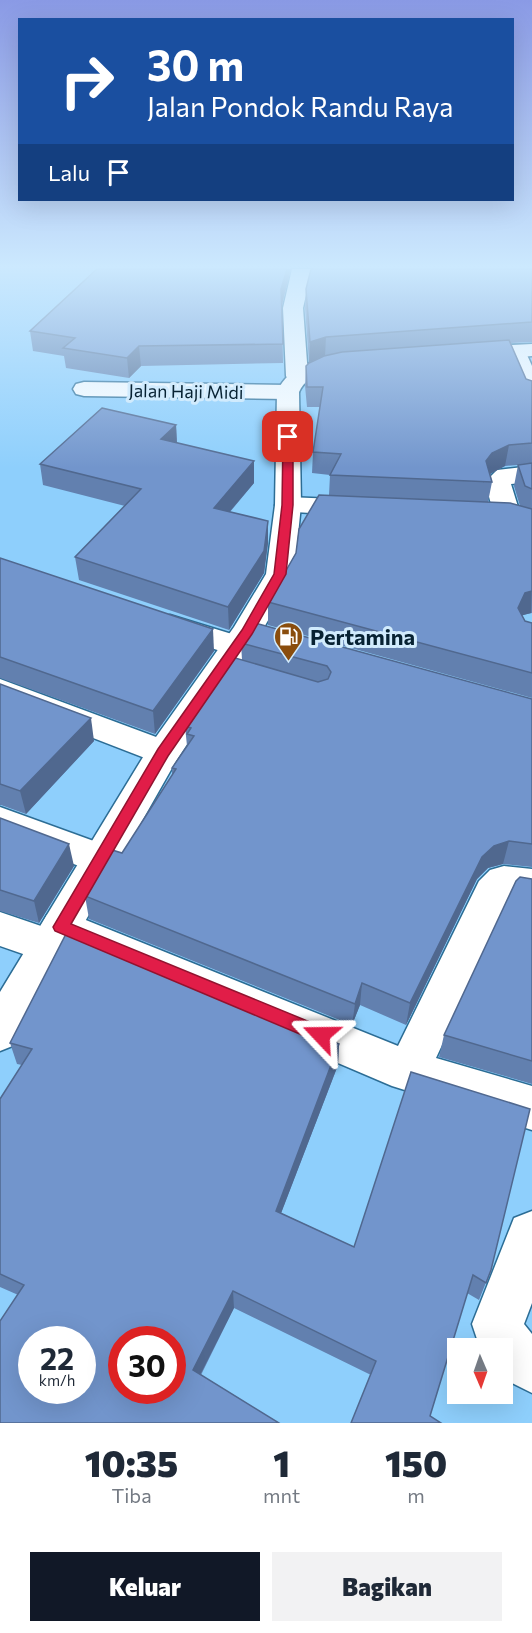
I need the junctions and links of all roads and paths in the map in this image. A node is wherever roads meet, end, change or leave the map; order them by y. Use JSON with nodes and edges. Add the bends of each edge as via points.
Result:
{"nodes":[{"id":1,"x":293,"y":335,"type":"edge"},
{"id":2,"x":524,"y":350,"type":"edge"},
{"id":3,"x":441,"y":355,"type":"edge"},
{"id":4,"x":374,"y":360,"type":"edge"},
{"id":5,"x":292,"y":384,"type":"junction"},
{"id":6,"x":84,"y":389,"type":"dead end"},
{"id":7,"x":532,"y":393,"type":"edge"},
{"id":8,"x":532,"y":474,"type":"edge"},
{"id":9,"x":288,"y":505,"type":"junction"},
{"id":10,"x":377,"y":509,"type":"edge"},
{"id":11,"x":507,"y":517,"type":"edge"},
{"id":12,"x":142,"y":616,"type":"edge"},
{"id":13,"x":242,"y":639,"type":"junction"},
{"id":14,"x":281,"y":640,"type":"edge"},
{"id":15,"x":0,"y":690,"type":"edge"},
{"id":16,"x":163,"y":753,"type":"junction"},
{"id":17,"x":0,"y":821,"type":"edge"},
{"id":18,"x":100,"y":859,"type":"junction"},
{"id":19,"x":532,"y":885,"type":"edge"},
{"id":20,"x":0,"y":929,"type":"edge"},
{"id":21,"x":55,"y":936,"type":"junction"},
{"id":22,"x":0,"y":1031,"type":"edge"},
{"id":23,"x":408,"y":1071,"type":"junction"},
{"id":24,"x":532,"y":1108,"type":"edge"},
{"id":25,"x":532,"y":1236,"type":"edge"},
{"id":26,"x":532,"y":1365,"type":"edge"}],
"edges":[{"from":1,"to":5,"type":"street"},
{"from":2,"to":3,"type":"street"},
{"from":2,"to":7,"type":"street"},
{"from":4,"to":5,"type":"street","name":"Jalan Haji Midi","via":[[314,369]]},
{"from":5,"to":6,"type":"street","name":"Jalan Haji Midi"},
{"from":5,"to":9,"type":"street"},
{"from":8,"to":11,"type":"street","via":[[500,478]]},
{"from":9,"to":10,"type":"street"},
{"from":9,"to":13,"type":"street","via":[[280,574]]},
{"from":12,"to":13,"type":"street"},
{"from":13,"to":14,"type":"street"},
{"from":13,"to":16,"type":"street"},
{"from":15,"to":16,"type":"street"},
{"from":16,"to":18,"type":"street"},
{"from":17,"to":18,"type":"street"},
{"from":18,"to":21,"type":"street"},
{"from":19,"to":23,"type":"street","via":[[504,881],[493,892]]},
{"from":20,"to":21,"type":"street"},
{"from":21,"to":22,"type":"street"},
{"from":21,"to":23,"type":"street"},
{"from":23,"to":24,"type":"street"},
{"from":25,"to":26,"type":"street","via":[[498,1324],[506,1349]]}]}
